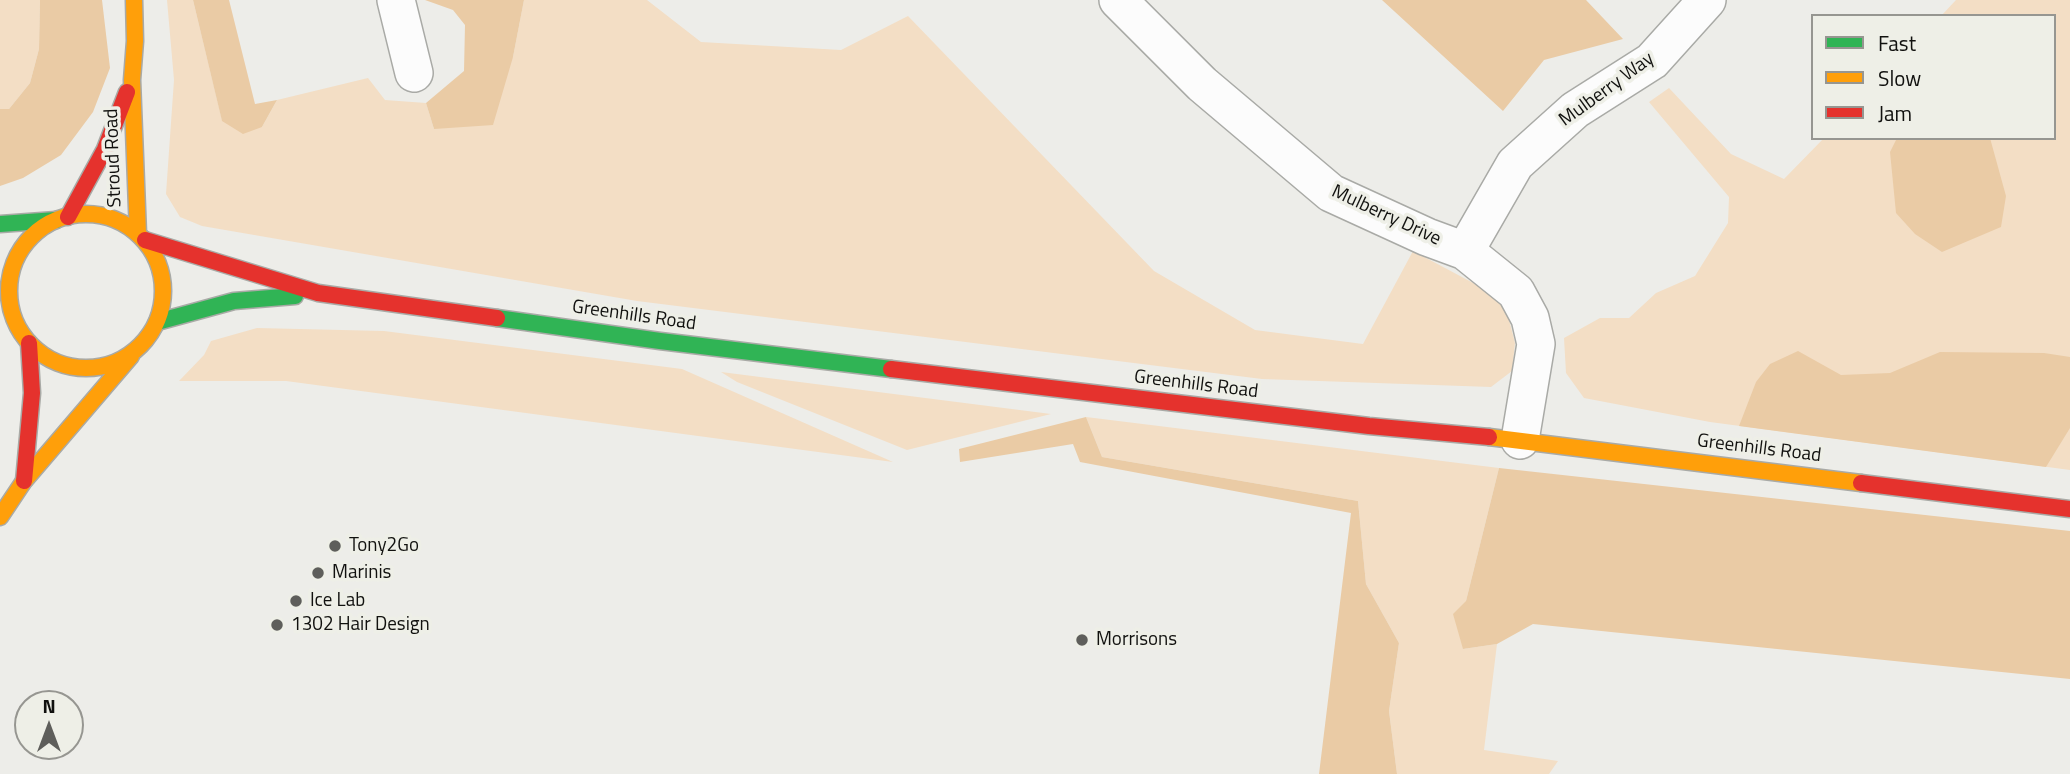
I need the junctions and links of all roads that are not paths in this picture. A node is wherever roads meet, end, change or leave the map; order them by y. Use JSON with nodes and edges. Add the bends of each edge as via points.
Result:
{"nodes":[{"id":1,"x":134,"y":0,"type":"edge"},
{"id":2,"x":396,"y":0,"type":"edge"},
{"id":3,"x":1118,"y":0,"type":"edge"},
{"id":4,"x":1707,"y":0,"type":"edge"},
{"id":5,"x":414,"y":73,"type":"dead end"},
{"id":6,"x":132,"y":79,"type":"junction"},
{"id":7,"x":62,"y":218,"type":"junction"},
{"id":8,"x":0,"y":224,"type":"edge"},
{"id":9,"x":141,"y":237,"type":"junction"},
{"id":10,"x":1465,"y":251,"type":"junction"},
{"id":11,"x":318,"y":293,"type":"junction"},
{"id":12,"x":7,"y":309,"type":"edge"},
{"id":13,"x":157,"y":322,"type":"junction"},
{"id":14,"x":29,"y":342,"type":"junction"},
{"id":15,"x":137,"y":350,"type":"junction"},
{"id":16,"x":1520,"y":440,"type":"junction"},
{"id":17,"x":24,"y":481,"type":"junction"},
{"id":18,"x":2070,"y":509,"type":"edge"},
{"id":19,"x":0,"y":517,"type":"edge"}],
"edges":[{"from":1,"to":6,"type":"street","name":"Stroud Road"},
{"from":2,"to":5,"type":"street"},
{"from":3,"to":10,"type":"street","name":"Mulberry Drive","via":[[1202,84],[1331,193]]},
{"from":4,"to":10,"type":"street","name":"Mulberry Way","via":[[1652,61],[1576,110],[1514,164]]},
{"from":6,"to":7,"type":"street","name":"Stroud Road","via":[[105,149]]},
{"from":6,"to":9,"type":"street","name":"Stroud Road"},
{"from":7,"to":8,"type":"street"},
{"from":7,"to":9,"type":"street","via":[[102,215]]},
{"from":7,"to":12,"type":"street","via":[[36,232],[20,250],[11,272]]},
{"from":9,"to":11,"type":"street","name":"Greenhills Road"},
{"from":9,"to":13,"type":"street","via":[[159,263],[164,290]]},
{"from":10,"to":16,"type":"street","name":"Mulberry Drive","via":[[1516,292],[1530,318],[1536,344]]},
{"from":11,"to":13,"type":"street","name":"Greenhills Road","via":[[234,302]]},
{"from":11,"to":16,"type":"street","name":"Greenhills Road","via":[[742,353]]},
{"from":12,"to":14,"type":"street"},
{"from":13,"to":15,"type":"street"},
{"from":14,"to":15,"type":"street","via":[[48,358],[73,368],[117,362]]},
{"from":14,"to":17,"type":"street","via":[[32,393]]},
{"from":15,"to":17,"type":"street"},
{"from":16,"to":18,"type":"street","name":"Greenhills Road"},
{"from":17,"to":19,"type":"street"}]}
